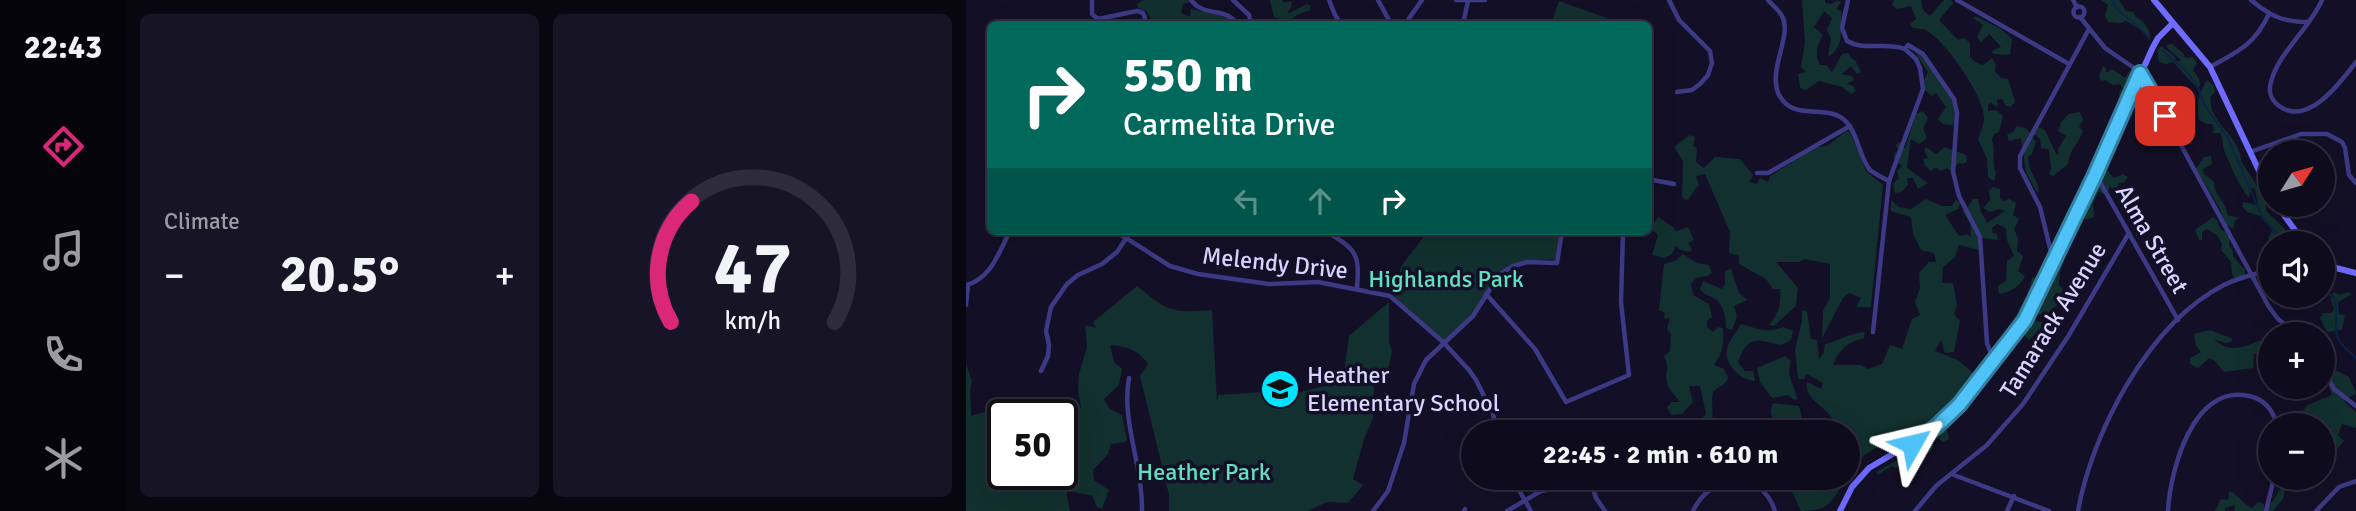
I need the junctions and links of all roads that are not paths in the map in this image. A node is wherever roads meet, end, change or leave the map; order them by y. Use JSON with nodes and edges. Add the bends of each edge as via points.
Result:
{"nodes":[{"id":1,"x":1091,"y":0,"type":"edge"},
{"id":2,"x":1191,"y":0,"type":"edge"},
{"id":3,"x":1233,"y":0,"type":"edge"},
{"id":4,"x":1329,"y":0,"type":"edge"},
{"id":5,"x":1378,"y":0,"type":"edge"},
{"id":6,"x":1422,"y":0,"type":"edge"},
{"id":7,"x":1456,"y":0,"type":"edge"},
{"id":8,"x":1485,"y":0,"type":"edge"},
{"id":9,"x":1668,"y":0,"type":"edge"},
{"id":10,"x":1768,"y":0,"type":"edge"},
{"id":11,"x":1848,"y":0,"type":"edge"},
{"id":12,"x":1957,"y":0,"type":"edge"},
{"id":13,"x":2073,"y":0,"type":"edge"},
{"id":14,"x":2154,"y":0,"type":"edge"},
{"id":15,"x":2251,"y":0,"type":"edge"},
{"id":16,"x":2322,"y":0,"type":"edge"},
{"id":17,"x":1468,"y":1,"type":"edge"},
{"id":18,"x":2269,"y":15,"type":"junction"},
{"id":19,"x":1145,"y":18,"type":"dead end"},
{"id":20,"x":1234,"y":21,"type":"edge"},
{"id":21,"x":1250,"y":21,"type":"edge"},
{"id":22,"x":1340,"y":21,"type":"edge"},
{"id":23,"x":1389,"y":21,"type":"edge"},
{"id":24,"x":1407,"y":21,"type":"edge"},
{"id":25,"x":1463,"y":21,"type":"edge"},
{"id":26,"x":2308,"y":22,"type":"junction"},
{"id":27,"x":2172,"y":24,"type":"junction"},
{"id":28,"x":2089,"y":29,"type":"junction"},
{"id":29,"x":1905,"y":49,"type":"junction"},
{"id":30,"x":2356,"y":62,"type":"edge"},
{"id":31,"x":2069,"y":64,"type":"junction"},
{"id":32,"x":2210,"y":67,"type":"junction"},
{"id":33,"x":2140,"y":73,"type":"junction"},
{"id":34,"x":1677,"y":92,"type":"dead end"},
{"id":35,"x":1850,"y":126,"type":"junction"},
{"id":36,"x":2249,"y":153,"type":"junction"},
{"id":37,"x":2258,"y":171,"type":"edge"},
{"id":38,"x":1757,"y":173,"type":"dead end"},
{"id":39,"x":2095,"y":175,"type":"junction"},
{"id":40,"x":1652,"y":180,"type":"edge"},
{"id":41,"x":1889,"y":181,"type":"junction"},
{"id":42,"x":2356,"y":183,"type":"edge"},
{"id":43,"x":1674,"y":184,"type":"dead end"},
{"id":44,"x":2129,"y":233,"type":"junction"},
{"id":45,"x":1008,"y":235,"type":"edge"},
{"id":46,"x":1120,"y":235,"type":"edge"},
{"id":47,"x":1128,"y":235,"type":"edge"},
{"id":48,"x":1332,"y":235,"type":"edge"},
{"id":49,"x":1561,"y":235,"type":"edge"},
{"id":50,"x":1623,"y":235,"type":"edge"},
{"id":51,"x":1126,"y":239,"type":"junction"},
{"id":52,"x":2053,"y":261,"type":"junction"},
{"id":53,"x":2335,"y":267,"type":"edge"},
{"id":54,"x":2258,"y":273,"type":"edge"},
{"id":55,"x":2356,"y":273,"type":"edge"},
{"id":56,"x":2251,"y":275,"type":"junction"},
{"id":57,"x":967,"y":285,"type":"edge"},
{"id":58,"x":1357,"y":288,"type":"junction"},
{"id":59,"x":1486,"y":294,"type":"junction"},
{"id":60,"x":966,"y":305,"type":"edge"},
{"id":61,"x":2178,"y":320,"type":"junction"},
{"id":62,"x":2285,"y":322,"type":"edge"},
{"id":63,"x":1873,"y":331,"type":"dead end"},
{"id":64,"x":1443,"y":342,"type":"junction"},
{"id":65,"x":1995,"y":357,"type":"junction"},
{"id":66,"x":1041,"y":371,"type":"dead end"},
{"id":67,"x":1129,"y":378,"type":"dead end"},
{"id":68,"x":2335,"y":390,"type":"edge"},
{"id":69,"x":2356,"y":406,"type":"edge"},
{"id":70,"x":2273,"y":413,"type":"edge"},
{"id":71,"x":1494,"y":420,"type":"edge"},
{"id":72,"x":1953,"y":475,"type":"junction"},
{"id":73,"x":2356,"y":481,"type":"edge"},
{"id":74,"x":1519,"y":490,"type":"edge"},
{"id":75,"x":1547,"y":490,"type":"edge"},
{"id":76,"x":1593,"y":490,"type":"edge"},
{"id":77,"x":2271,"y":490,"type":"edge"},
{"id":78,"x":2014,"y":496,"type":"junction"},
{"id":79,"x":1525,"y":500,"type":"junction"},
{"id":80,"x":1142,"y":511,"type":"edge"},
{"id":81,"x":1373,"y":511,"type":"edge"},
{"id":82,"x":1507,"y":511,"type":"edge"},
{"id":83,"x":1531,"y":511,"type":"edge"},
{"id":84,"x":1605,"y":511,"type":"edge"},
{"id":85,"x":1693,"y":511,"type":"edge"},
{"id":86,"x":1775,"y":511,"type":"edge"},
{"id":87,"x":1840,"y":511,"type":"edge"},
{"id":88,"x":1915,"y":511,"type":"edge"},
{"id":89,"x":2007,"y":511,"type":"edge"},
{"id":90,"x":2049,"y":511,"type":"edge"},
{"id":91,"x":2078,"y":511,"type":"edge"},
{"id":92,"x":2168,"y":511,"type":"edge"},
{"id":93,"x":2266,"y":511,"type":"edge"},
{"id":94,"x":2316,"y":511,"type":"edge"}],
"edges":[{"from":1,"to":19,"type":"street","via":[[1092,14],[1098,19],[1137,11]]},
{"from":2,"to":20,"type":"street","via":[[1200,10],[1227,14]]},
{"from":3,"to":21,"type":"street"},
{"from":4,"to":22,"type":"street"},
{"from":5,"to":23,"type":"street"},
{"from":6,"to":24,"type":"street"},
{"from":7,"to":17,"type":"street"},
{"from":8,"to":17,"type":"street"},
{"from":9,"to":34,"type":"street","via":[[1679,20],[1710,51],[1712,63],[1700,85]]},
{"from":10,"to":35,"type":"street","via":[[1783,17],[1785,30],[1777,59],[1779,95],[1801,112],[1838,116]]},
{"from":11,"to":29,"type":"street","via":[[1842,28],[1847,41]]},
{"from":12,"to":31,"type":"street"},
{"from":13,"to":28,"type":"street","via":[[2074,14]]},
{"from":14,"to":27,"type":"main road"},
{"from":15,"to":18,"type":"street"},
{"from":16,"to":26,"type":"street"},
{"from":17,"to":25,"type":"street"},
{"from":18,"to":26,"type":"street"},
{"from":18,"to":32,"type":"street","via":[[2246,48]]},
{"from":26,"to":30,"type":"street","via":[[2272,78],[2269,89],[2278,105],[2295,110],[2316,104]]},
{"from":27,"to":32,"type":"main road"},
{"from":27,"to":33,"type":"main road","via":[[2158,38]]},
{"from":28,"to":31,"type":"street"},
{"from":28,"to":33,"type":"street","via":[[2105,48]]},
{"from":29,"to":41,"type":"street","via":[[1916,59],[1923,89]]},
{"from":29,"to":65,"type":"street","via":[[1908,45],[1923,54],[1954,99],[1954,172],[1959,196],[1980,237],[1987,343]]},
{"from":31,"to":52,"type":"street","via":[[2020,156],[2020,168],[2040,207]]},
{"from":32,"to":36,"type":"main road"},
{"from":33,"to":39,"type":"main road"},
{"from":33,"to":56,"type":"street"},
{"from":35,"to":38,"type":"street","via":[[1768,173]]},
{"from":35,"to":41,"type":"street","via":[[1870,169]]},
{"from":36,"to":37,"type":"main road"},
{"from":36,"to":42,"type":"street","via":[[2301,134],[2327,134],[2346,148],[2349,175]]},
{"from":39,"to":44,"type":"street","name":"Alma Street"},
{"from":39,"to":52,"type":"main road"},
{"from":40,"to":43,"type":"street"},
{"from":41,"to":63,"type":"street"},
{"from":44,"to":61,"type":"street","name":"Alma Street"},
{"from":44,"to":72,"type":"street","name":"Tamarack Avenue","via":[[2023,404]]},
{"from":45,"to":57,"type":"street","via":[[990,270]]},
{"from":46,"to":51,"type":"street","name":"Melendy Drive"},
{"from":47,"to":51,"type":"street"},
{"from":48,"to":58,"type":"street","via":[[1354,252],[1359,265]]},
{"from":49,"to":59,"type":"street","via":[[1557,263],[1513,266]]},
{"from":50,"to":59,"type":"street","via":[[1621,302],[1629,375],[1566,402],[1535,349]]},
{"from":51,"to":58,"type":"street","name":"Melendy Drive","via":[[1170,266],[1198,274],[1263,284],[1318,282]]},
{"from":51,"to":66,"type":"street","via":[[1102,264],[1067,284],[1051,307],[1046,331],[1048,356]]},
{"from":52,"to":65,"type":"main road","via":[[2025,320]]},
{"from":53,"to":55,"type":"main road"},
{"from":54,"to":56,"type":"street"},
{"from":56,"to":61,"type":"street","via":[[2203,298]]},
{"from":56,"to":62,"type":"street","via":[[2269,307]]},
{"from":57,"to":60,"type":"street"},
{"from":58,"to":64,"type":"street","name":"Melendy Drive","via":[[1390,296]]},
{"from":59,"to":64,"type":"street","via":[[1472,316]]},
{"from":61,"to":91,"type":"street","via":[[2152,348],[2115,407],[2093,452]]},
{"from":64,"to":71,"type":"street","name":"Melendy Drive","via":[[1476,380]]},
{"from":64,"to":81,"type":"street","via":[[1419,372],[1404,443],[1388,491]]},
{"from":65,"to":87,"type":"main road","via":[[1937,426],[1862,475]]},
{"from":67,"to":80,"type":"street","via":[[1125,397],[1142,487]]},
{"from":68,"to":69,"type":"street"},
{"from":70,"to":92,"type":"street","via":[[2256,397],[2240,394],[2227,396],[2205,411],[2176,461]]},
{"from":72,"to":78,"type":"street"},
{"from":72,"to":88,"type":"street","name":"Tamarack Avenue","via":[[1930,491]]},
{"from":73,"to":94,"type":"street","via":[[2339,487]]},
{"from":74,"to":79,"type":"street"},
{"from":75,"to":79,"type":"street"},
{"from":76,"to":84,"type":"street"},
{"from":77,"to":93,"type":"street"},
{"from":78,"to":89,"type":"street"},
{"from":78,"to":90,"type":"street"},
{"from":79,"to":82,"type":"street"},
{"from":79,"to":83,"type":"street"},
{"from":85,"to":86,"type":"street","via":[[1707,491],[1738,480],[1755,484]]}]}
